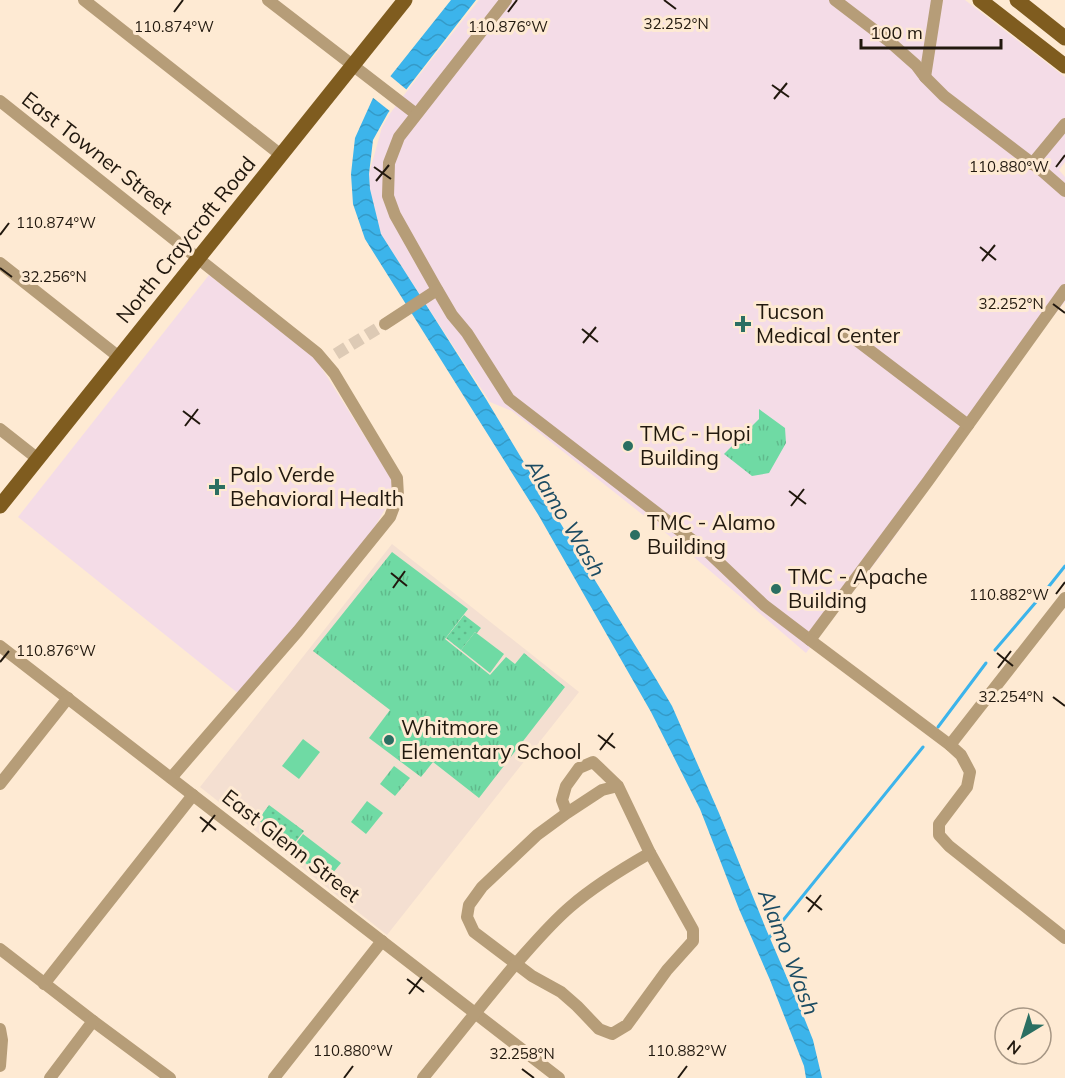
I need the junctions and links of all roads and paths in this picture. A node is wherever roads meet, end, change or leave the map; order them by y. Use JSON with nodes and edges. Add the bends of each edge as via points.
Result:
{"nodes":[{"id":1,"x":84,"y":0,"type":"edge"},
{"id":2,"x":268,"y":0,"type":"edge"},
{"id":3,"x":405,"y":0,"type":"edge"},
{"id":4,"x":506,"y":0,"type":"edge"},
{"id":5,"x":835,"y":0,"type":"edge"},
{"id":6,"x":938,"y":0,"type":"edge"},
{"id":7,"x":980,"y":0,"type":"edge"},
{"id":8,"x":1016,"y":1,"type":"edge"},
{"id":9,"x":1065,"y":38,"type":"edge"},
{"id":10,"x":353,"y":65,"type":"junction"},
{"id":11,"x":1065,"y":66,"type":"edge"},
{"id":12,"x":926,"y":78,"type":"junction"},
{"id":13,"x":0,"y":101,"type":"edge"},
{"id":14,"x":416,"y":114,"type":"junction"},
{"id":15,"x":1065,"y":124,"type":"edge"},
{"id":16,"x":281,"y":155,"type":"junction"},
{"id":17,"x":1032,"y":164,"type":"junction"},
{"id":18,"x":1065,"y":190,"type":"edge"},
{"id":19,"x":199,"y":258,"type":"junction"},
{"id":20,"x":0,"y":263,"type":"edge"},
{"id":21,"x":1065,"y":290,"type":"edge"},
{"id":22,"x":433,"y":293,"type":"junction"},
{"id":23,"x":385,"y":324,"type":"tunnel mouth"},
{"id":24,"x":847,"y":333,"type":"dead end"},
{"id":25,"x":336,"y":354,"type":"tunnel mouth"},
{"id":26,"x":119,"y":357,"type":"junction"},
{"id":27,"x":324,"y":361,"type":"junction"},
{"id":28,"x":968,"y":425,"type":"junction"},
{"id":29,"x":0,"y":429,"type":"edge"},
{"id":30,"x":38,"y":459,"type":"junction"},
{"id":31,"x":0,"y":506,"type":"edge"},
{"id":32,"x":1065,"y":597,"type":"edge"},
{"id":33,"x":810,"y":640,"type":"junction"},
{"id":34,"x":0,"y":646,"type":"edge"},
{"id":35,"x":68,"y":699,"type":"junction"},
{"id":36,"x":950,"y":745,"type":"junction"},
{"id":37,"x":171,"y":778,"type":"junction"},
{"id":38,"x":0,"y":784,"type":"edge"},
{"id":39,"x":618,"y":786,"type":"junction"},
{"id":40,"x":193,"y":795,"type":"junction"},
{"id":41,"x":567,"y":813,"type":"junction"},
{"id":42,"x":650,"y":853,"type":"junction"},
{"id":43,"x":1065,"y":938,"type":"edge"},
{"id":44,"x":382,"y":941,"type":"junction"},
{"id":45,"x":0,"y":949,"type":"edge"},
{"id":46,"x":516,"y":964,"type":"junction"},
{"id":47,"x":44,"y":984,"type":"junction"},
{"id":48,"x":475,"y":1013,"type":"junction"},
{"id":49,"x":93,"y":1021,"type":"junction"},
{"id":50,"x":0,"y":1029,"type":"edge"},
{"id":51,"x":0,"y":1066,"type":"edge"},
{"id":52,"x":5,"y":1078,"type":"edge"},
{"id":53,"x":50,"y":1078,"type":"edge"},
{"id":54,"x":170,"y":1078,"type":"edge"},
{"id":55,"x":274,"y":1078,"type":"edge"},
{"id":56,"x":423,"y":1078,"type":"edge"},
{"id":57,"x":559,"y":1078,"type":"edge"}],
"edges":[{"from":1,"to":16,"type":"street"},
{"from":2,"to":10,"type":"street"},
{"from":3,"to":10,"type":"main road","name":"North Craycroft Road"},
{"from":4,"to":14,"type":"street"},
{"from":5,"to":12,"type":"street","via":[[890,42]]},
{"from":6,"to":12,"type":"street"},
{"from":7,"to":11,"type":"main road"},
{"from":8,"to":9,"type":"main road"},
{"from":10,"to":14,"type":"street"},
{"from":10,"to":16,"type":"main road","name":"North Craycroft Road"},
{"from":12,"to":17,"type":"street"},
{"from":13,"to":19,"type":"street","name":"East Towner Street"},
{"from":14,"to":22,"type":"street","via":[[399,137],[390,163],[388,196]]},
{"from":15,"to":17,"type":"street"},
{"from":16,"to":19,"type":"main road","name":"North Craycroft Road"},
{"from":17,"to":18,"type":"street"},
{"from":19,"to":26,"type":"main road","name":"North Craycroft Road"},
{"from":19,"to":27,"type":"street","name":"East Towner Street"},
{"from":20,"to":26,"type":"street"},
{"from":21,"to":28,"type":"street"},
{"from":22,"to":23,"type":"street"},
{"from":22,"to":33,"type":"street","via":[[467,333],[509,399],[710,553],[764,605]]},
{"from":24,"to":28,"type":"street"},
{"from":25,"to":27,"type":"street"},
{"from":26,"to":30,"type":"main road","name":"North Craycroft Road"},
{"from":27,"to":37,"type":"street","name":"East Towner Street","via":[[397,478],[398,496],[390,517],[350,567]]},
{"from":28,"to":33,"type":"street"},
{"from":29,"to":30,"type":"street"},
{"from":30,"to":31,"type":"main road","name":"North Craycroft Road"},
{"from":32,"to":36,"type":"street"},
{"from":33,"to":36,"type":"street"},
{"from":34,"to":35,"type":"street","name":"East Glenn Street"},
{"from":35,"to":37,"type":"street","name":"East Glenn Street"},
{"from":35,"to":38,"type":"street"},
{"from":36,"to":43,"type":"street","via":[[970,772],[967,787],[939,824],[939,835]]},
{"from":37,"to":40,"type":"street","name":"East Glenn Street"},
{"from":39,"to":41,"type":"street","via":[[602,790]]},
{"from":39,"to":41,"type":"street","via":[[593,762],[579,768],[566,786],[562,800]]},
{"from":39,"to":42,"type":"street"},
{"from":40,"to":44,"type":"street","name":"East Glenn Street"},
{"from":40,"to":47,"type":"street"},
{"from":41,"to":46,"type":"street","via":[[537,835],[469,905],[467,917],[474,932]]},
{"from":42,"to":46,"type":"street","via":[[569,907]]},
{"from":42,"to":46,"type":"street","via":[[693,930],[693,941],[627,1026],[612,1034],[599,1029],[561,992]]},
{"from":44,"to":48,"type":"street","name":"East Glenn Street"},
{"from":44,"to":55,"type":"street"},
{"from":45,"to":47,"type":"street"},
{"from":46,"to":48,"type":"street"},
{"from":47,"to":49,"type":"street"},
{"from":48,"to":56,"type":"street"},
{"from":48,"to":57,"type":"street","name":"East Glenn Street"},
{"from":49,"to":53,"type":"street"},
{"from":49,"to":54,"type":"street"},
{"from":50,"to":51,"type":"street"},
{"from":51,"to":52,"type":"street"}]}
